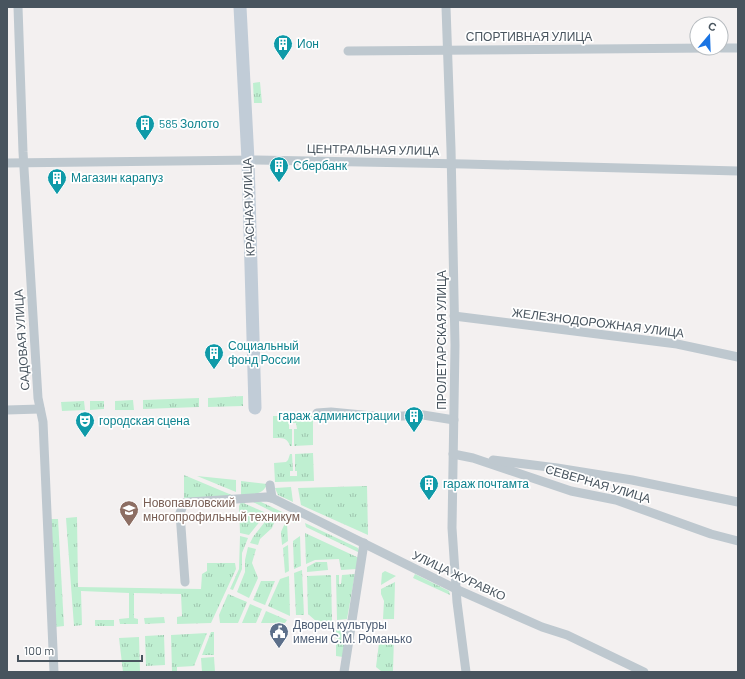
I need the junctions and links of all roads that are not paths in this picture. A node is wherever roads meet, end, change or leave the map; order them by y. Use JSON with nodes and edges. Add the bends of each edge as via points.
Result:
{"nodes":[{"id":1,"x":18,"y":7,"type":"edge"},
{"id":2,"x":240,"y":7,"type":"edge"},
{"id":3,"x":446,"y":7,"type":"edge"},
{"id":4,"x":689,"y":48,"type":"edge"},
{"id":5,"x":447,"y":50,"type":"junction"},
{"id":6,"x":348,"y":51,"type":"dead end"},
{"id":7,"x":248,"y":160,"type":"junction"},
{"id":8,"x":23,"y":162,"type":"junction"},
{"id":9,"x":7,"y":163,"type":"edge"},
{"id":10,"x":450,"y":163,"type":"junction"},
{"id":11,"x":738,"y":171,"type":"edge"},
{"id":12,"x":454,"y":316,"type":"junction"},
{"id":13,"x":738,"y":358,"type":"edge"},
{"id":14,"x":255,"y":408,"type":"dead end"},
{"id":15,"x":40,"y":409,"type":"junction"},
{"id":16,"x":7,"y":410,"type":"edge"},
{"id":17,"x":317,"y":413,"type":"dead end"},
{"id":18,"x":454,"y":420,"type":"junction"},
{"id":19,"x":453,"y":454,"type":"junction"},
{"id":20,"x":474,"y":458,"type":"junction"},
{"id":21,"x":270,"y":485,"type":"dead end"},
{"id":22,"x":269,"y":498,"type":"junction"},
{"id":23,"x":738,"y":502,"type":"edge"},
{"id":24,"x":738,"y":541,"type":"edge"},
{"id":25,"x":364,"y":543,"type":"junction"},
{"id":26,"x":185,"y":582,"type":"dead end"},
{"id":27,"x":456,"y":589,"type":"junction"},
{"id":28,"x":54,"y":672,"type":"edge"},
{"id":29,"x":344,"y":672,"type":"edge"},
{"id":30,"x":466,"y":672,"type":"edge"},
{"id":31,"x":642,"y":672,"type":"edge"}],
"edges":[{"from":1,"to":8,"type":"street","name":"САДОВАЯ УЛИЦА"},
{"from":2,"to":7,"type":"street","name":"КРАСНАЯ УЛИЦА"},
{"from":3,"to":5,"type":"street","name":"ПРОЛЕТАРСКАЯ УЛИЦА"},
{"from":4,"to":5,"type":"street","name":"СПОРТИВНАЯ УЛИЦА"},
{"from":5,"to":6,"type":"street","name":"СПОРТИВНАЯ УЛИЦА"},
{"from":5,"to":10,"type":"street","name":"ПРОЛЕТАРСКАЯ УЛИЦА"},
{"from":7,"to":8,"type":"street","name":"ЦЕНТРАЛЬНАЯ УЛИЦА"},
{"from":7,"to":10,"type":"street","name":"ЦЕНТРАЛЬНАЯ УЛИЦА"},
{"from":7,"to":14,"type":"street","name":"КРАСНАЯ УЛИЦА"},
{"from":8,"to":9,"type":"street","name":"ЦЕНТРАЛЬНАЯ УЛИЦА"},
{"from":8,"to":15,"type":"street","name":"САДОВАЯ УЛИЦА"},
{"from":10,"to":11,"type":"street","name":"ЦЕНТРАЛЬНАЯ УЛИЦА"},
{"from":10,"to":12,"type":"street","name":"ПРОЛЕТАРСКАЯ УЛИЦА"},
{"from":12,"to":13,"type":"street","name":"ЖЕЛЕЗНОДОРОЖНАЯ УЛИЦА","via":[[677,344]]},
{"from":12,"to":18,"type":"street","name":"ПРОЛЕТАРСКАЯ УЛИЦА"},
{"from":15,"to":16,"type":"street"},
{"from":15,"to":28,"type":"street","name":"САДОВАЯ УЛИЦА","via":[[43,422]]},
{"from":17,"to":18,"type":"street","via":[[383,417],[423,415]]},
{"from":18,"to":19,"type":"street","name":"ПРОЛЕТАРСКАЯ УЛИЦА"},
{"from":19,"to":20,"type":"street","name":"СЕВЕРНАЯ УЛИЦА"},
{"from":19,"to":27,"type":"street","name":"ПРОЛЕТАРСКАЯ УЛИЦА","via":[[452,528]]},
{"from":20,"to":23,"type":"street","name":"СЕВЕРНАЯ УЛИЦА","via":[[632,480]]},
{"from":20,"to":24,"type":"street","name":"СЕВЕРНАЯ УЛИЦА","via":[[571,491],[616,500]]},
{"from":21,"to":22,"type":"street"},
{"from":22,"to":25,"type":"street","name":"УЛИЦА ЖУРАВКО"},
{"from":22,"to":26,"type":"street","via":[[184,503],[180,513]]},
{"from":25,"to":27,"type":"street","name":"УЛИЦА ЖУРАВКО"},
{"from":25,"to":29,"type":"street"},
{"from":27,"to":30,"type":"street","name":"ПРОЛЕТАРСКАЯ УЛИЦА"},
{"from":27,"to":31,"type":"street","name":"УЛИЦА ЖУРАВКО","via":[[542,627],[567,635]]}]}
